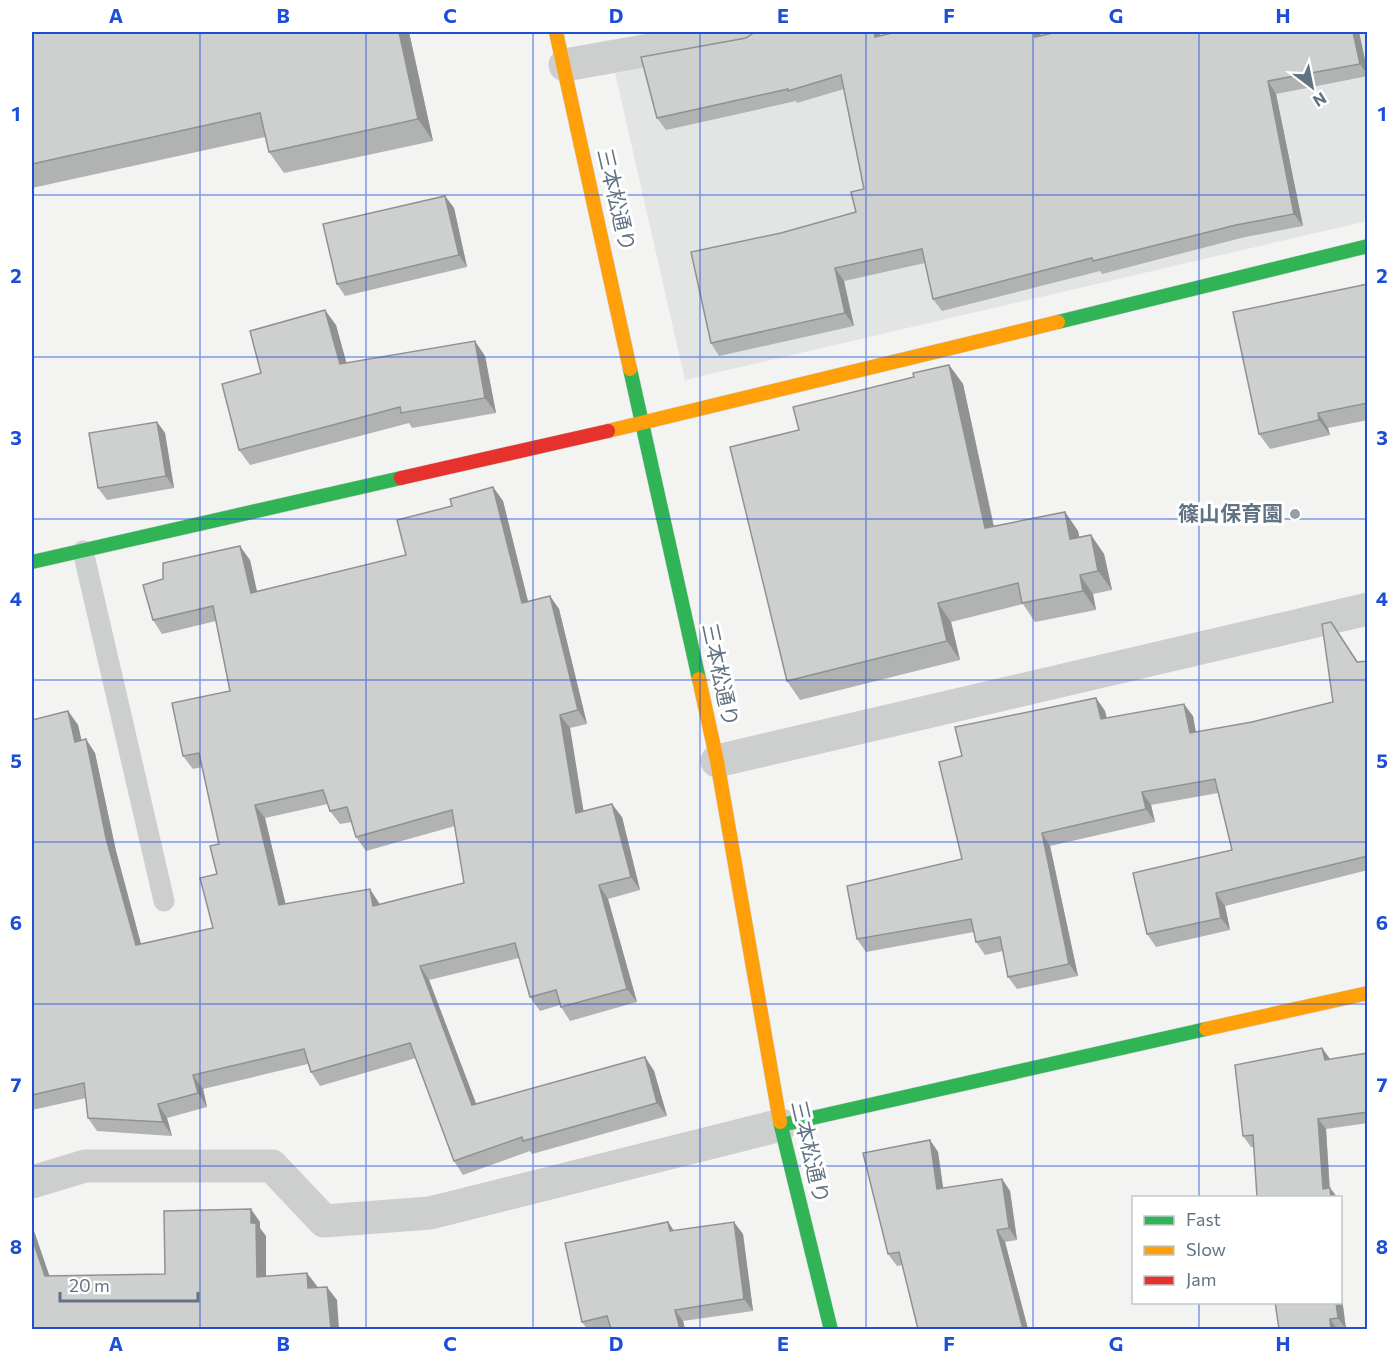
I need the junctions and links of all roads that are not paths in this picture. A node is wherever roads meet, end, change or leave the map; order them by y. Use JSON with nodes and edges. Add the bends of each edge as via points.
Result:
{"nodes":[{"id":1,"x":556,"y":32,"type":"edge"},
{"id":2,"x":751,"y":32,"type":"edge"},
{"id":3,"x":565,"y":64,"type":"junction"},
{"id":4,"x":1368,"y":246,"type":"edge"},
{"id":5,"x":644,"y":423,"type":"junction"},
{"id":6,"x":82,"y":551,"type":"junction"},
{"id":7,"x":32,"y":562,"type":"edge"},
{"id":8,"x":1368,"y":609,"type":"edge"},
{"id":9,"x":717,"y":761,"type":"junction"},
{"id":10,"x":164,"y":901,"type":"dead end"},
{"id":11,"x":1368,"y":993,"type":"edge"},
{"id":12,"x":781,"y":1125,"type":"junction"},
{"id":13,"x":32,"y":1182,"type":"edge"},
{"id":14,"x":831,"y":1329,"type":"edge"}],
"edges":[{"from":1,"to":3,"type":"street","name":"三本松通り"},
{"from":2,"to":3,"type":"street"},
{"from":3,"to":5,"type":"street","name":"三本松通り"},
{"from":4,"to":5,"type":"street"},
{"from":5,"to":6,"type":"street"},
{"from":5,"to":9,"type":"street","name":"三本松通り"},
{"from":6,"to":7,"type":"street"},
{"from":6,"to":10,"type":"lane"},
{"from":8,"to":9,"type":"street"},
{"from":9,"to":12,"type":"street","name":"三本松通り"},
{"from":11,"to":12,"type":"street"},
{"from":12,"to":13,"type":"street","via":[[430,1213],[324,1221],[272,1166],[85,1166]]},
{"from":12,"to":14,"type":"street","name":"三本松通り"}]}
